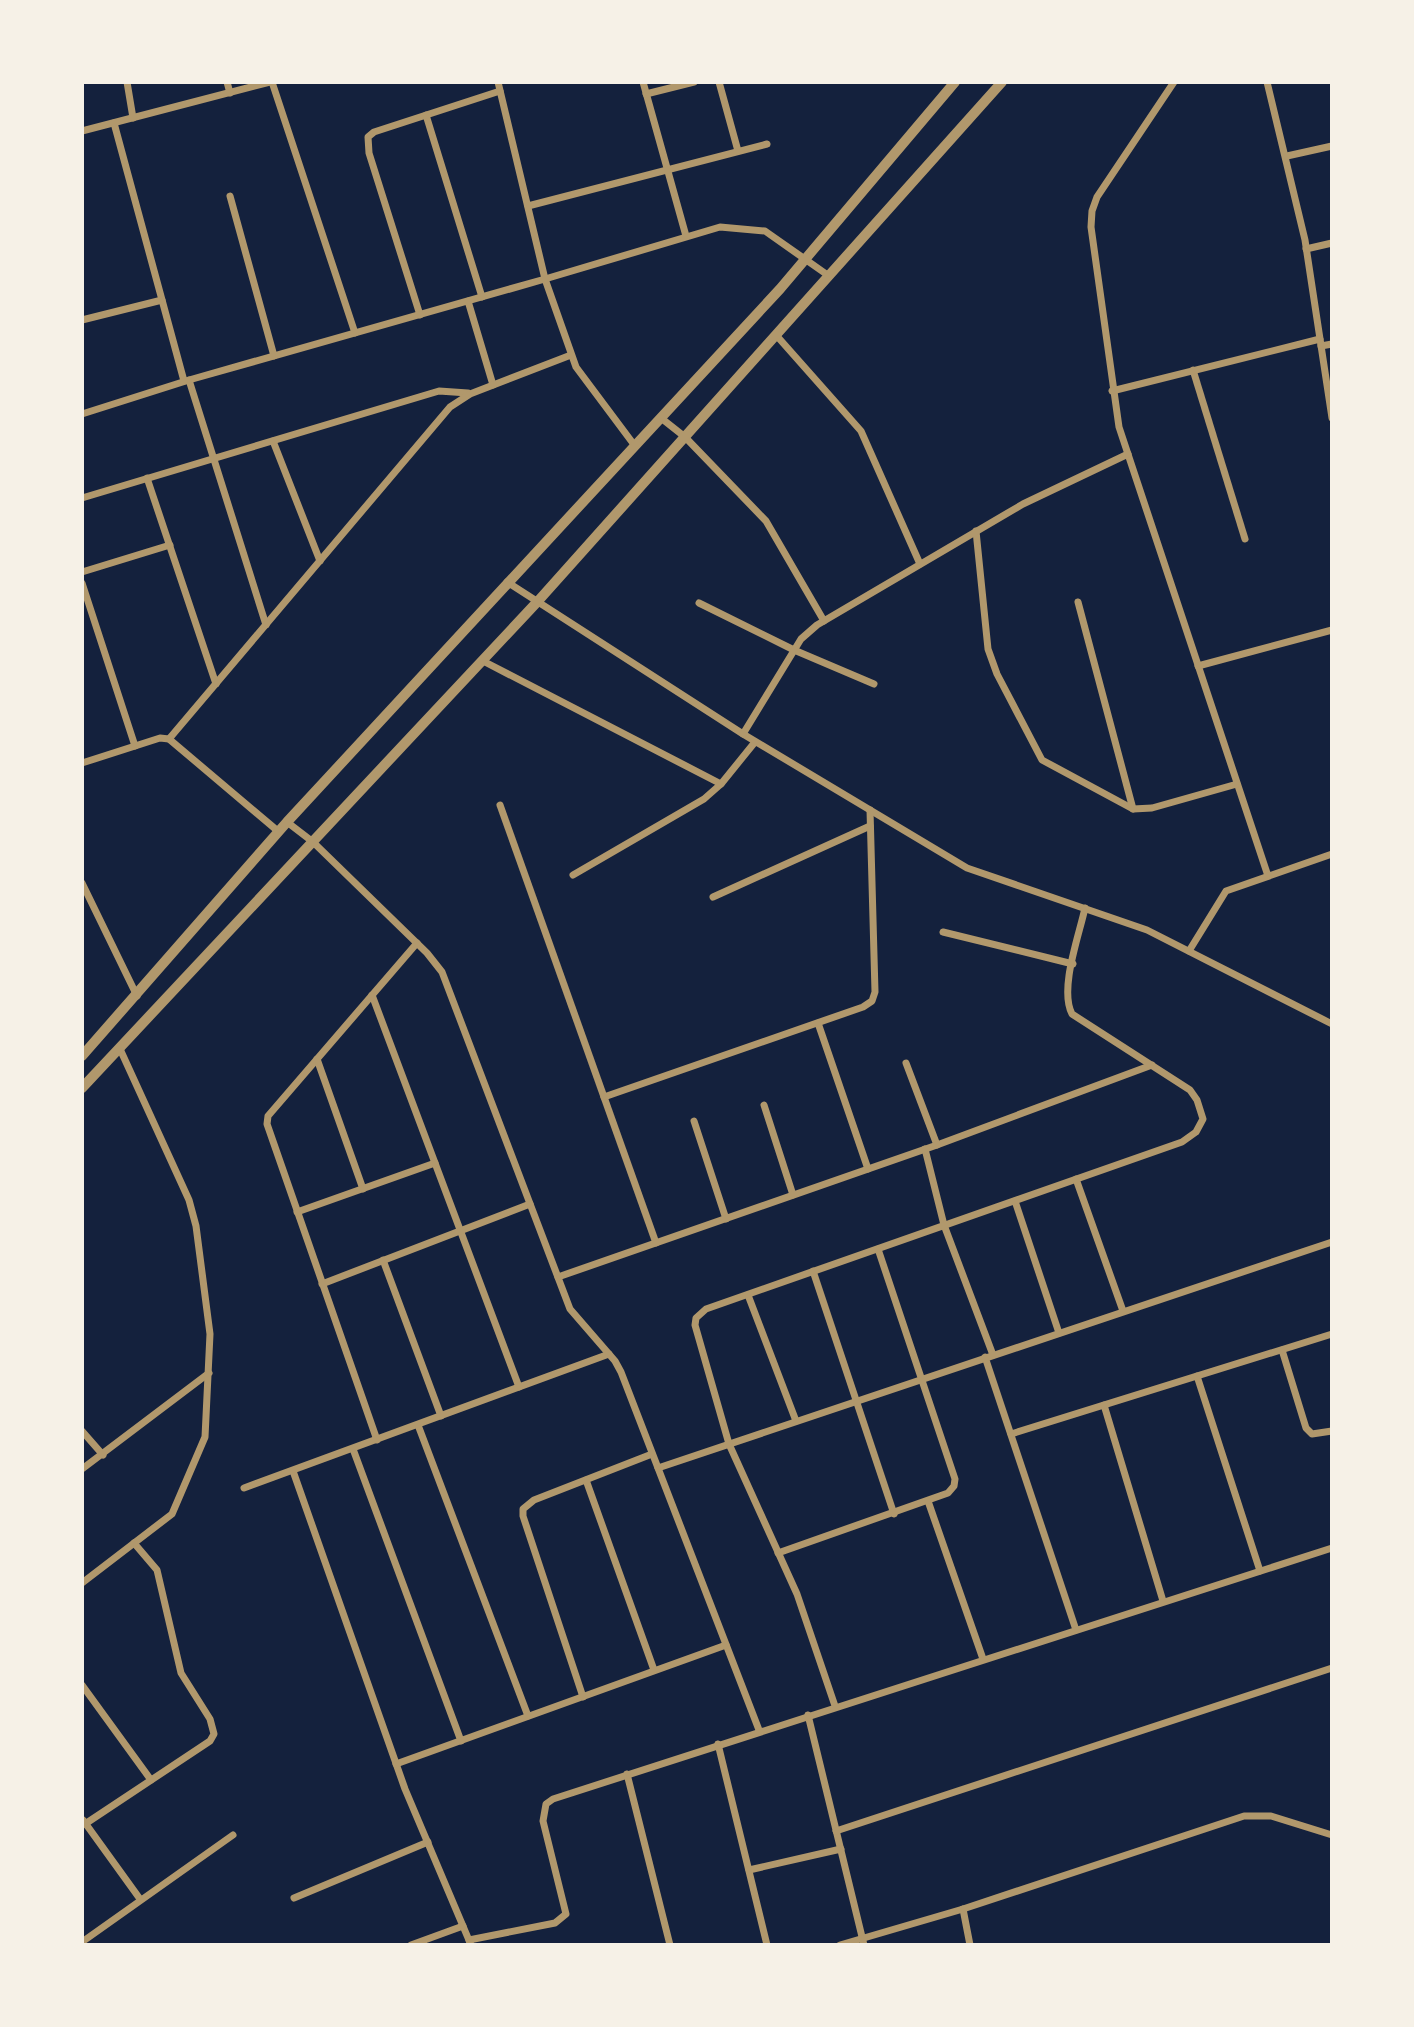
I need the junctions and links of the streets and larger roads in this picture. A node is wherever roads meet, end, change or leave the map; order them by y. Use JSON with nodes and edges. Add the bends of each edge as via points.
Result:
{"nodes":[{"id":1,"x":127,"y":82,"type":"edge"},
{"id":2,"x":227,"y":82,"type":"edge"},
{"id":3,"x":271,"y":82,"type":"edge"},
{"id":4,"x":643,"y":82,"type":"edge"},
{"id":5,"x":694,"y":82,"type":"edge"},
{"id":6,"x":719,"y":82,"type":"edge"},
{"id":7,"x":955,"y":82,"type":"edge"},
{"id":8,"x":1002,"y":82,"type":"edge"},
{"id":9,"x":1174,"y":82,"type":"edge"},
{"id":10,"x":1267,"y":82,"type":"edge"},
{"id":11,"x":499,"y":87,"type":"edge"},
{"id":12,"x":230,"y":93,"type":"junction"},
{"id":13,"x":646,"y":94,"type":"junction"},
{"id":14,"x":426,"y":115,"type":"junction"},
{"id":15,"x":133,"y":118,"type":"junction"},
{"id":16,"x":114,"y":123,"type":"junction"},
{"id":17,"x":82,"y":131,"type":"edge"},
{"id":18,"x":767,"y":144,"type":"dead end"},
{"id":19,"x":1332,"y":146,"type":"edge"},
{"id":20,"x":738,"y":151,"type":"junction"},
{"id":21,"x":1287,"y":156,"type":"junction"},
{"id":22,"x":670,"y":168,"type":"junction"},
{"id":23,"x":230,"y":195,"type":"dead end"},
{"id":24,"x":528,"y":206,"type":"junction"},
{"id":25,"x":686,"y":236,"type":"junction"},
{"id":26,"x":1332,"y":243,"type":"edge"},
{"id":27,"x":1306,"y":249,"type":"junction"},
{"id":28,"x":805,"y":260,"type":"junction"},
{"id":29,"x":829,"y":276,"type":"junction"},
{"id":30,"x":545,"y":279,"type":"junction"},
{"id":31,"x":482,"y":297,"type":"junction"},
{"id":32,"x":162,"y":300,"type":"junction"},
{"id":33,"x":468,"y":301,"type":"junction"},
{"id":34,"x":420,"y":315,"type":"junction"},
{"id":35,"x":82,"y":320,"type":"edge"},
{"id":36,"x":355,"y":333,"type":"junction"},
{"id":37,"x":776,"y":335,"type":"junction"},
{"id":38,"x":1321,"y":343,"type":"junction"},
{"id":39,"x":1332,"y":344,"type":"edge"},
{"id":40,"x":571,"y":355,"type":"junction"},
{"id":41,"x":274,"y":356,"type":"junction"},
{"id":42,"x":1193,"y":370,"type":"junction"},
{"id":43,"x":186,"y":381,"type":"junction"},
{"id":44,"x":493,"y":385,"type":"junction"},
{"id":45,"x":1112,"y":391,"type":"junction"},
{"id":46,"x":470,"y":394,"type":"junction"},
{"id":47,"x":82,"y":414,"type":"edge"},
{"id":48,"x":661,"y":418,"type":"junction"},
{"id":49,"x":1332,"y":418,"type":"edge"},
{"id":50,"x":685,"y":437,"type":"junction"},
{"id":51,"x":273,"y":440,"type":"junction"},
{"id":52,"x":635,"y":446,"type":"junction"},
{"id":53,"x":1128,"y":454,"type":"junction"},
{"id":54,"x":213,"y":458,"type":"junction"},
{"id":55,"x":147,"y":478,"type":"junction"},
{"id":56,"x":82,"y":498,"type":"edge"},
{"id":57,"x":976,"y":531,"type":"junction"},
{"id":58,"x":1245,"y":539,"type":"dead end"},
{"id":59,"x":170,"y":545,"type":"junction"},
{"id":60,"x":320,"y":561,"type":"junction"},
{"id":61,"x":920,"y":564,"type":"junction"},
{"id":62,"x":82,"y":572,"type":"edge"},
{"id":63,"x":507,"y":582,"type":"junction"},
{"id":64,"x":82,"y":583,"type":"edge"},
{"id":65,"x":539,"y":600,"type":"junction"},
{"id":66,"x":1078,"y":602,"type":"dead end"},
{"id":67,"x":699,"y":603,"type":"dead end"},
{"id":68,"x":824,"y":621,"type":"junction"},
{"id":69,"x":266,"y":625,"type":"junction"},
{"id":70,"x":1332,"y":630,"type":"edge"},
{"id":71,"x":794,"y":650,"type":"junction"},
{"id":72,"x":483,"y":661,"type":"junction"},
{"id":73,"x":1198,"y":666,"type":"junction"},
{"id":74,"x":216,"y":684,"type":"junction"},
{"id":75,"x":874,"y":684,"type":"dead end"},
{"id":76,"x":743,"y":734,"type":"junction"},
{"id":77,"x":169,"y":739,"type":"junction"},
{"id":78,"x":755,"y":742,"type":"junction"},
{"id":79,"x":135,"y":746,"type":"junction"},
{"id":80,"x":82,"y":763,"type":"edge"},
{"id":81,"x":1237,"y":783,"type":"junction"},
{"id":82,"x":721,"y":784,"type":"junction"},
{"id":83,"x":500,"y":805,"type":"dead end"},
{"id":84,"x":1133,"y":809,"type":"junction"},
{"id":85,"x":870,"y":810,"type":"junction"},
{"id":86,"x":287,"y":822,"type":"junction"},
{"id":87,"x":870,"y":826,"type":"junction"},
{"id":88,"x":279,"y":832,"type":"junction"},
{"id":89,"x":313,"y":842,"type":"junction"},
{"id":90,"x":1332,"y":854,"type":"edge"},
{"id":91,"x":573,"y":874,"type":"dead end"},
{"id":92,"x":1268,"y":876,"type":"junction"},
{"id":93,"x":82,"y":883,"type":"edge"},
{"id":94,"x":85,"y":892,"type":"edge"},
{"id":95,"x":713,"y":897,"type":"dead end"},
{"id":96,"x":1085,"y":908,"type":"junction"},
{"id":97,"x":943,"y":932,"type":"dead end"},
{"id":98,"x":417,"y":943,"type":"junction"},
{"id":99,"x":1189,"y":951,"type":"junction"},
{"id":100,"x":1073,"y":964,"type":"junction"},
{"id":101,"x":372,"y":995,"type":"junction"},
{"id":102,"x":137,"y":996,"type":"junction"},
{"id":103,"x":818,"y":1023,"type":"junction"},
{"id":104,"x":1332,"y":1024,"type":"edge"},
{"id":105,"x":120,"y":1049,"type":"junction"},
{"id":106,"x":82,"y":1056,"type":"edge"},
{"id":107,"x":317,"y":1059,"type":"junction"},
{"id":108,"x":906,"y":1063,"type":"dead end"},
{"id":109,"x":1152,"y":1065,"type":"junction"},
{"id":110,"x":82,"y":1088,"type":"edge"},
{"id":111,"x":604,"y":1097,"type":"junction"},
{"id":112,"x":764,"y":1105,"type":"dead end"},
{"id":113,"x":694,"y":1121,"type":"dead end"},
{"id":114,"x":937,"y":1145,"type":"junction"},
{"id":115,"x":925,"y":1149,"type":"junction"},
{"id":116,"x":435,"y":1163,"type":"junction"},
{"id":117,"x":868,"y":1169,"type":"junction"},
{"id":118,"x":1076,"y":1179,"type":"junction"},
{"id":119,"x":363,"y":1189,"type":"junction"},
{"id":120,"x":793,"y":1195,"type":"junction"},
{"id":121,"x":1015,"y":1201,"type":"junction"},
{"id":122,"x":530,"y":1204,"type":"junction"},
{"id":123,"x":297,"y":1212,"type":"junction"},
{"id":124,"x":726,"y":1219,"type":"junction"},
{"id":125,"x":944,"y":1226,"type":"junction"},
{"id":126,"x":460,"y":1230,"type":"junction"},
{"id":127,"x":1332,"y":1242,"type":"edge"},
{"id":128,"x":656,"y":1243,"type":"junction"},
{"id":129,"x":878,"y":1249,"type":"junction"},
{"id":130,"x":383,"y":1260,"type":"junction"},
{"id":131,"x":813,"y":1271,"type":"junction"},
{"id":132,"x":558,"y":1277,"type":"junction"},
{"id":133,"x":322,"y":1284,"type":"junction"},
{"id":134,"x":748,"y":1294,"type":"junction"},
{"id":135,"x":1123,"y":1311,"type":"junction"},
{"id":136,"x":1059,"y":1332,"type":"junction"},
{"id":137,"x":1332,"y":1334,"type":"edge"},
{"id":138,"x":1282,"y":1350,"type":"junction"},
{"id":139,"x":609,"y":1354,"type":"junction"},
{"id":140,"x":989,"y":1356,"type":"junction"},
{"id":141,"x":209,"y":1373,"type":"junction"},
{"id":142,"x":1197,"y":1376,"type":"junction"},
{"id":143,"x":920,"y":1379,"type":"junction"},
{"id":144,"x":519,"y":1387,"type":"junction"},
{"id":145,"x":856,"y":1401,"type":"junction"},
{"id":146,"x":1104,"y":1405,"type":"junction"},
{"id":147,"x":441,"y":1416,"type":"junction"},
{"id":148,"x":796,"y":1421,"type":"junction"},
{"id":149,"x":418,"y":1425,"type":"junction"},
{"id":150,"x":82,"y":1431,"type":"edge"},
{"id":151,"x":1332,"y":1431,"type":"edge"},
{"id":152,"x":1011,"y":1434,"type":"junction"},
{"id":153,"x":377,"y":1440,"type":"junction"},
{"id":154,"x":729,"y":1444,"type":"junction"},
{"id":155,"x":352,"y":1449,"type":"junction"},
{"id":156,"x":652,"y":1454,"type":"junction"},
{"id":157,"x":103,"y":1455,"type":"junction"},
{"id":158,"x":658,"y":1468,"type":"junction"},
{"id":159,"x":82,"y":1469,"type":"edge"},
{"id":160,"x":293,"y":1471,"type":"junction"},
{"id":161,"x":586,"y":1480,"type":"junction"},
{"id":162,"x":244,"y":1488,"type":"dead end"},
{"id":163,"x":928,"y":1501,"type":"junction"},
{"id":164,"x":894,"y":1514,"type":"junction"},
{"id":165,"x":134,"y":1543,"type":"junction"},
{"id":166,"x":1332,"y":1548,"type":"edge"},
{"id":167,"x":778,"y":1553,"type":"junction"},
{"id":168,"x":1260,"y":1571,"type":"junction"},
{"id":169,"x":82,"y":1583,"type":"edge"},
{"id":170,"x":1163,"y":1601,"type":"junction"},
{"id":171,"x":1076,"y":1630,"type":"junction"},
{"id":172,"x":726,"y":1644,"type":"junction"},
{"id":173,"x":983,"y":1659,"type":"junction"},
{"id":174,"x":1332,"y":1668,"type":"edge"},
{"id":175,"x":654,"y":1670,"type":"junction"},
{"id":176,"x":82,"y":1685,"type":"edge"},
{"id":177,"x":583,"y":1697,"type":"junction"},
{"id":178,"x":835,"y":1706,"type":"junction"},
{"id":179,"x":808,"y":1715,"type":"junction"},
{"id":180,"x":528,"y":1716,"type":"junction"},
{"id":181,"x":759,"y":1730,"type":"junction"},
{"id":182,"x":461,"y":1741,"type":"junction"},
{"id":183,"x":718,"y":1744,"type":"junction"},
{"id":184,"x":396,"y":1765,"type":"junction"},
{"id":185,"x":626,"y":1774,"type":"junction"},
{"id":186,"x":151,"y":1780,"type":"junction"},
{"id":187,"x":84,"y":1822,"type":"edge"},
{"id":188,"x":836,"y":1831,"type":"junction"},
{"id":189,"x":233,"y":1835,"type":"dead end"},
{"id":190,"x":1332,"y":1835,"type":"edge"},
{"id":191,"x":428,"y":1842,"type":"junction"},
{"id":192,"x":841,"y":1849,"type":"junction"},
{"id":193,"x":749,"y":1870,"type":"junction"},
{"id":194,"x":294,"y":1898,"type":"dead end"},
{"id":195,"x":140,"y":1899,"type":"junction"},
{"id":196,"x":963,"y":1909,"type":"junction"},
{"id":197,"x":464,"y":1926,"type":"junction"},
{"id":198,"x":82,"y":1942,"type":"edge"},
{"id":199,"x":470,"y":1942,"type":"edge"},
{"id":200,"x":863,"y":1942,"type":"edge"},
{"id":201,"x":411,"y":1945,"type":"edge"},
{"id":202,"x":670,"y":1945,"type":"edge"},
{"id":203,"x":767,"y":1945,"type":"edge"},
{"id":204,"x":839,"y":1945,"type":"edge"},
{"id":205,"x":970,"y":1945,"type":"edge"}],
"edges":[{"from":1,"to":15,"type":"street"},
{"from":2,"to":12,"type":"street"},
{"from":3,"to":12,"type":"street"},
{"from":3,"to":36,"type":"street"},
{"from":4,"to":13,"type":"street"},
{"from":5,"to":13,"type":"street"},
{"from":6,"to":20,"type":"street"},
{"from":7,"to":28,"type":"street"},
{"from":8,"to":29,"type":"street"},
{"from":9,"to":45,"type":"street","via":[[1092,211]]},
{"from":10,"to":21,"type":"street"},
{"from":11,"to":14,"type":"street"},
{"from":11,"to":24,"type":"street"},
{"from":12,"to":15,"type":"street"},
{"from":13,"to":22,"type":"street"},
{"from":14,"to":31,"type":"street"},
{"from":14,"to":34,"type":"street","via":[[374,132],[367,145]]},
{"from":15,"to":16,"type":"street"},
{"from":16,"to":17,"type":"street"},
{"from":16,"to":32,"type":"street"},
{"from":18,"to":20,"type":"street"},
{"from":19,"to":21,"type":"street"},
{"from":20,"to":22,"type":"street"},
{"from":21,"to":27,"type":"street"},
{"from":22,"to":24,"type":"street"},
{"from":22,"to":25,"type":"street"},
{"from":23,"to":41,"type":"street"},
{"from":24,"to":30,"type":"street"},
{"from":25,"to":28,"type":"street","via":[[720,227],[752,228],[774,236]]},
{"from":25,"to":30,"type":"street"},
{"from":26,"to":27,"type":"street"},
{"from":27,"to":38,"type":"street"},
{"from":28,"to":29,"type":"street"},
{"from":28,"to":48,"type":"street"},
{"from":29,"to":37,"type":"street"},
{"from":30,"to":31,"type":"street"},
{"from":30,"to":40,"type":"street"},
{"from":31,"to":33,"type":"street"},
{"from":32,"to":35,"type":"street"},
{"from":32,"to":43,"type":"street"},
{"from":33,"to":34,"type":"street"},
{"from":33,"to":44,"type":"street"},
{"from":34,"to":36,"type":"street"},
{"from":36,"to":41,"type":"street"},
{"from":37,"to":50,"type":"street"},
{"from":37,"to":61,"type":"street","via":[[861,431]]},
{"from":38,"to":39,"type":"street"},
{"from":38,"to":42,"type":"street"},
{"from":38,"to":49,"type":"street"},
{"from":40,"to":44,"type":"street"},
{"from":40,"to":52,"type":"street"},
{"from":41,"to":43,"type":"street"},
{"from":42,"to":45,"type":"street"},
{"from":42,"to":58,"type":"street"},
{"from":43,"to":47,"type":"street"},
{"from":43,"to":54,"type":"street"},
{"from":44,"to":46,"type":"street"},
{"from":45,"to":53,"type":"street"},
{"from":46,"to":51,"type":"street","via":[[439,391]]},
{"from":46,"to":60,"type":"street","via":[[450,407]]},
{"from":48,"to":50,"type":"street"},
{"from":48,"to":52,"type":"street"},
{"from":50,"to":65,"type":"street"},
{"from":50,"to":68,"type":"street","via":[[774,531]]},
{"from":51,"to":54,"type":"street"},
{"from":51,"to":60,"type":"street"},
{"from":52,"to":63,"type":"street"},
{"from":53,"to":57,"type":"street"},
{"from":53,"to":73,"type":"street"},
{"from":54,"to":55,"type":"street"},
{"from":54,"to":69,"type":"street"},
{"from":55,"to":56,"type":"street"},
{"from":55,"to":59,"type":"street"},
{"from":57,"to":61,"type":"street"},
{"from":57,"to":84,"type":"street","via":[[988,649],[1035,751],[1050,767]]},
{"from":59,"to":62,"type":"street"},
{"from":59,"to":74,"type":"street"},
{"from":60,"to":69,"type":"street"},
{"from":61,"to":68,"type":"street"},
{"from":63,"to":65,"type":"street"},
{"from":63,"to":86,"type":"street"},
{"from":64,"to":79,"type":"street"},
{"from":65,"to":72,"type":"street"},
{"from":65,"to":76,"type":"street"},
{"from":66,"to":84,"type":"street"},
{"from":67,"to":71,"type":"street"},
{"from":68,"to":71,"type":"street","via":[[808,631]]},
{"from":69,"to":74,"type":"street"},
{"from":70,"to":73,"type":"street"},
{"from":71,"to":75,"type":"street"},
{"from":71,"to":76,"type":"street"},
{"from":72,"to":82,"type":"street"},
{"from":72,"to":89,"type":"street"},
{"from":73,"to":81,"type":"street"},
{"from":74,"to":77,"type":"street"},
{"from":76,"to":78,"type":"street"},
{"from":77,"to":79,"type":"street"},
{"from":77,"to":88,"type":"street"},
{"from":78,"to":82,"type":"street"},
{"from":78,"to":85,"type":"street"},
{"from":79,"to":80,"type":"street"},
{"from":81,"to":84,"type":"street","via":[[1152,808]]},
{"from":81,"to":92,"type":"street"},
{"from":82,"to":91,"type":"street","via":[[704,799]]},
{"from":83,"to":111,"type":"street"},
{"from":85,"to":87,"type":"street"},
{"from":85,"to":96,"type":"street","via":[[967,868]]},
{"from":86,"to":88,"type":"street"},
{"from":86,"to":89,"type":"street"},
{"from":87,"to":95,"type":"street"},
{"from":87,"to":103,"type":"street","via":[[875,992],[863,1007]]},
{"from":88,"to":102,"type":"street"},
{"from":89,"to":98,"type":"street"},
{"from":89,"to":105,"type":"street"},
{"from":90,"to":92,"type":"street"},
{"from":92,"to":99,"type":"street","via":[[1226,891]]},
{"from":93,"to":94,"type":"street"},
{"from":94,"to":102,"type":"street"},
{"from":96,"to":99,"type":"street"},
{"from":96,"to":100,"type":"street"},
{"from":97,"to":100,"type":"street"},
{"from":98,"to":101,"type":"street"},
{"from":98,"to":122,"type":"street","via":[[442,972]]},
{"from":99,"to":104,"type":"street"},
{"from":100,"to":109,"type":"street","via":[[1066,992],[1072,1014]]},
{"from":101,"to":107,"type":"street"},
{"from":101,"to":116,"type":"street"},
{"from":102,"to":106,"type":"street"},
{"from":103,"to":111,"type":"street"},
{"from":103,"to":117,"type":"street"},
{"from":105,"to":110,"type":"street"},
{"from":105,"to":141,"type":"street","via":[[192,1213],[210,1334]]},
{"from":107,"to":119,"type":"street"},
{"from":107,"to":123,"type":"street","via":[[268,1116]]},
{"from":108,"to":114,"type":"street"},
{"from":109,"to":114,"type":"street"},
{"from":109,"to":118,"type":"street","via":[[1198,1100],[1203,1119],[1196,1132],[1182,1142]]},
{"from":111,"to":128,"type":"street"},
{"from":112,"to":120,"type":"street"},
{"from":113,"to":124,"type":"street"},
{"from":114,"to":115,"type":"street"},
{"from":115,"to":117,"type":"street"},
{"from":115,"to":125,"type":"street"},
{"from":116,"to":119,"type":"street"},
{"from":116,"to":126,"type":"street"},
{"from":117,"to":120,"type":"street"},
{"from":118,"to":121,"type":"street"},
{"from":118,"to":135,"type":"street"},
{"from":119,"to":123,"type":"street"},
{"from":120,"to":124,"type":"street"},
{"from":121,"to":125,"type":"street"},
{"from":121,"to":136,"type":"street"},
{"from":122,"to":126,"type":"street"},
{"from":122,"to":132,"type":"street"},
{"from":123,"to":133,"type":"street"},
{"from":124,"to":128,"type":"street"},
{"from":125,"to":129,"type":"street"},
{"from":125,"to":140,"type":"street"},
{"from":126,"to":130,"type":"street"},
{"from":126,"to":144,"type":"street"},
{"from":127,"to":135,"type":"street"},
{"from":128,"to":132,"type":"street"},
{"from":129,"to":131,"type":"street"},
{"from":129,"to":143,"type":"street"},
{"from":130,"to":133,"type":"street"},
{"from":130,"to":147,"type":"street"},
{"from":131,"to":134,"type":"street"},
{"from":131,"to":145,"type":"street"},
{"from":132,"to":139,"type":"street","via":[[575,1317]]},
{"from":133,"to":153,"type":"street"},
{"from":134,"to":148,"type":"street"},
{"from":134,"to":154,"type":"street","via":[[706,1309],[695,1325]]},
{"from":135,"to":136,"type":"street"},
{"from":136,"to":140,"type":"street"},
{"from":137,"to":138,"type":"street"},
{"from":138,"to":142,"type":"street"},
{"from":138,"to":151,"type":"street","via":[[1307,1428],[1312,1434]]},
{"from":139,"to":144,"type":"street"},
{"from":139,"to":156,"type":"street","via":[[621,1372]]},
{"from":140,"to":143,"type":"street"},
{"from":140,"to":152,"type":"street"},
{"from":141,"to":157,"type":"street"},
{"from":141,"to":165,"type":"street","via":[[205,1437],[176,1508]]},
{"from":142,"to":146,"type":"street"},
{"from":142,"to":168,"type":"street"},
{"from":143,"to":145,"type":"street"},
{"from":143,"to":163,"type":"street","via":[[955,1479],[948,1493]]},
{"from":144,"to":147,"type":"street"},
{"from":145,"to":148,"type":"street"},
{"from":145,"to":164,"type":"street"},
{"from":146,"to":152,"type":"street"},
{"from":146,"to":170,"type":"street"},
{"from":147,"to":149,"type":"street"},
{"from":148,"to":154,"type":"street"},
{"from":149,"to":153,"type":"street"},
{"from":149,"to":180,"type":"street"},
{"from":150,"to":157,"type":"street"},
{"from":152,"to":171,"type":"street"},
{"from":153,"to":155,"type":"street"},
{"from":154,"to":158,"type":"street"},
{"from":154,"to":167,"type":"street"},
{"from":155,"to":160,"type":"street"},
{"from":155,"to":182,"type":"street"},
{"from":156,"to":158,"type":"street"},
{"from":156,"to":161,"type":"street"},
{"from":157,"to":159,"type":"street"},
{"from":158,"to":172,"type":"street"},
{"from":160,"to":162,"type":"street"},
{"from":160,"to":184,"type":"street"},
{"from":161,"to":175,"type":"street"},
{"from":161,"to":177,"type":"street","via":[[528,1503],[523,1516]]},
{"from":163,"to":164,"type":"street"},
{"from":163,"to":173,"type":"street"},
{"from":164,"to":167,"type":"street"},
{"from":165,"to":169,"type":"street"},
{"from":165,"to":186,"type":"street","via":[[157,1570],[181,1673],[214,1734]]},
{"from":166,"to":168,"type":"street"},
{"from":167,"to":178,"type":"street"},
{"from":168,"to":170,"type":"street"},
{"from":170,"to":171,"type":"street"},
{"from":171,"to":173,"type":"street"},
{"from":172,"to":175,"type":"street"},
{"from":172,"to":181,"type":"street"},
{"from":173,"to":178,"type":"street"},
{"from":174,"to":188,"type":"street"},
{"from":175,"to":177,"type":"street"},
{"from":176,"to":186,"type":"street"},
{"from":177,"to":180,"type":"street"},
{"from":178,"to":179,"type":"street"},
{"from":179,"to":181,"type":"street"},
{"from":179,"to":188,"type":"street"},
{"from":180,"to":182,"type":"street"},
{"from":181,"to":183,"type":"street"},
{"from":182,"to":184,"type":"street"},
{"from":183,"to":185,"type":"street"},
{"from":183,"to":193,"type":"street"},
{"from":184,"to":191,"type":"street"},
{"from":185,"to":199,"type":"street","via":[[546,1804],[543,1821],[567,1907],[562,1919]]},
{"from":185,"to":202,"type":"street"},
{"from":186,"to":187,"type":"street"},
{"from":187,"to":195,"type":"street"},
{"from":188,"to":192,"type":"street"},
{"from":189,"to":195,"type":"street"},
{"from":190,"to":196,"type":"street","via":[[1271,1816],[1244,1816]]},
{"from":191,"to":194,"type":"street"},
{"from":191,"to":197,"type":"street"},
{"from":192,"to":193,"type":"street"},
{"from":192,"to":200,"type":"street"},
{"from":193,"to":203,"type":"street"},
{"from":195,"to":198,"type":"street"},
{"from":196,"to":200,"type":"street"},
{"from":196,"to":205,"type":"street"},
{"from":197,"to":199,"type":"street"},
{"from":197,"to":201,"type":"street"},
{"from":200,"to":204,"type":"street"}]}
